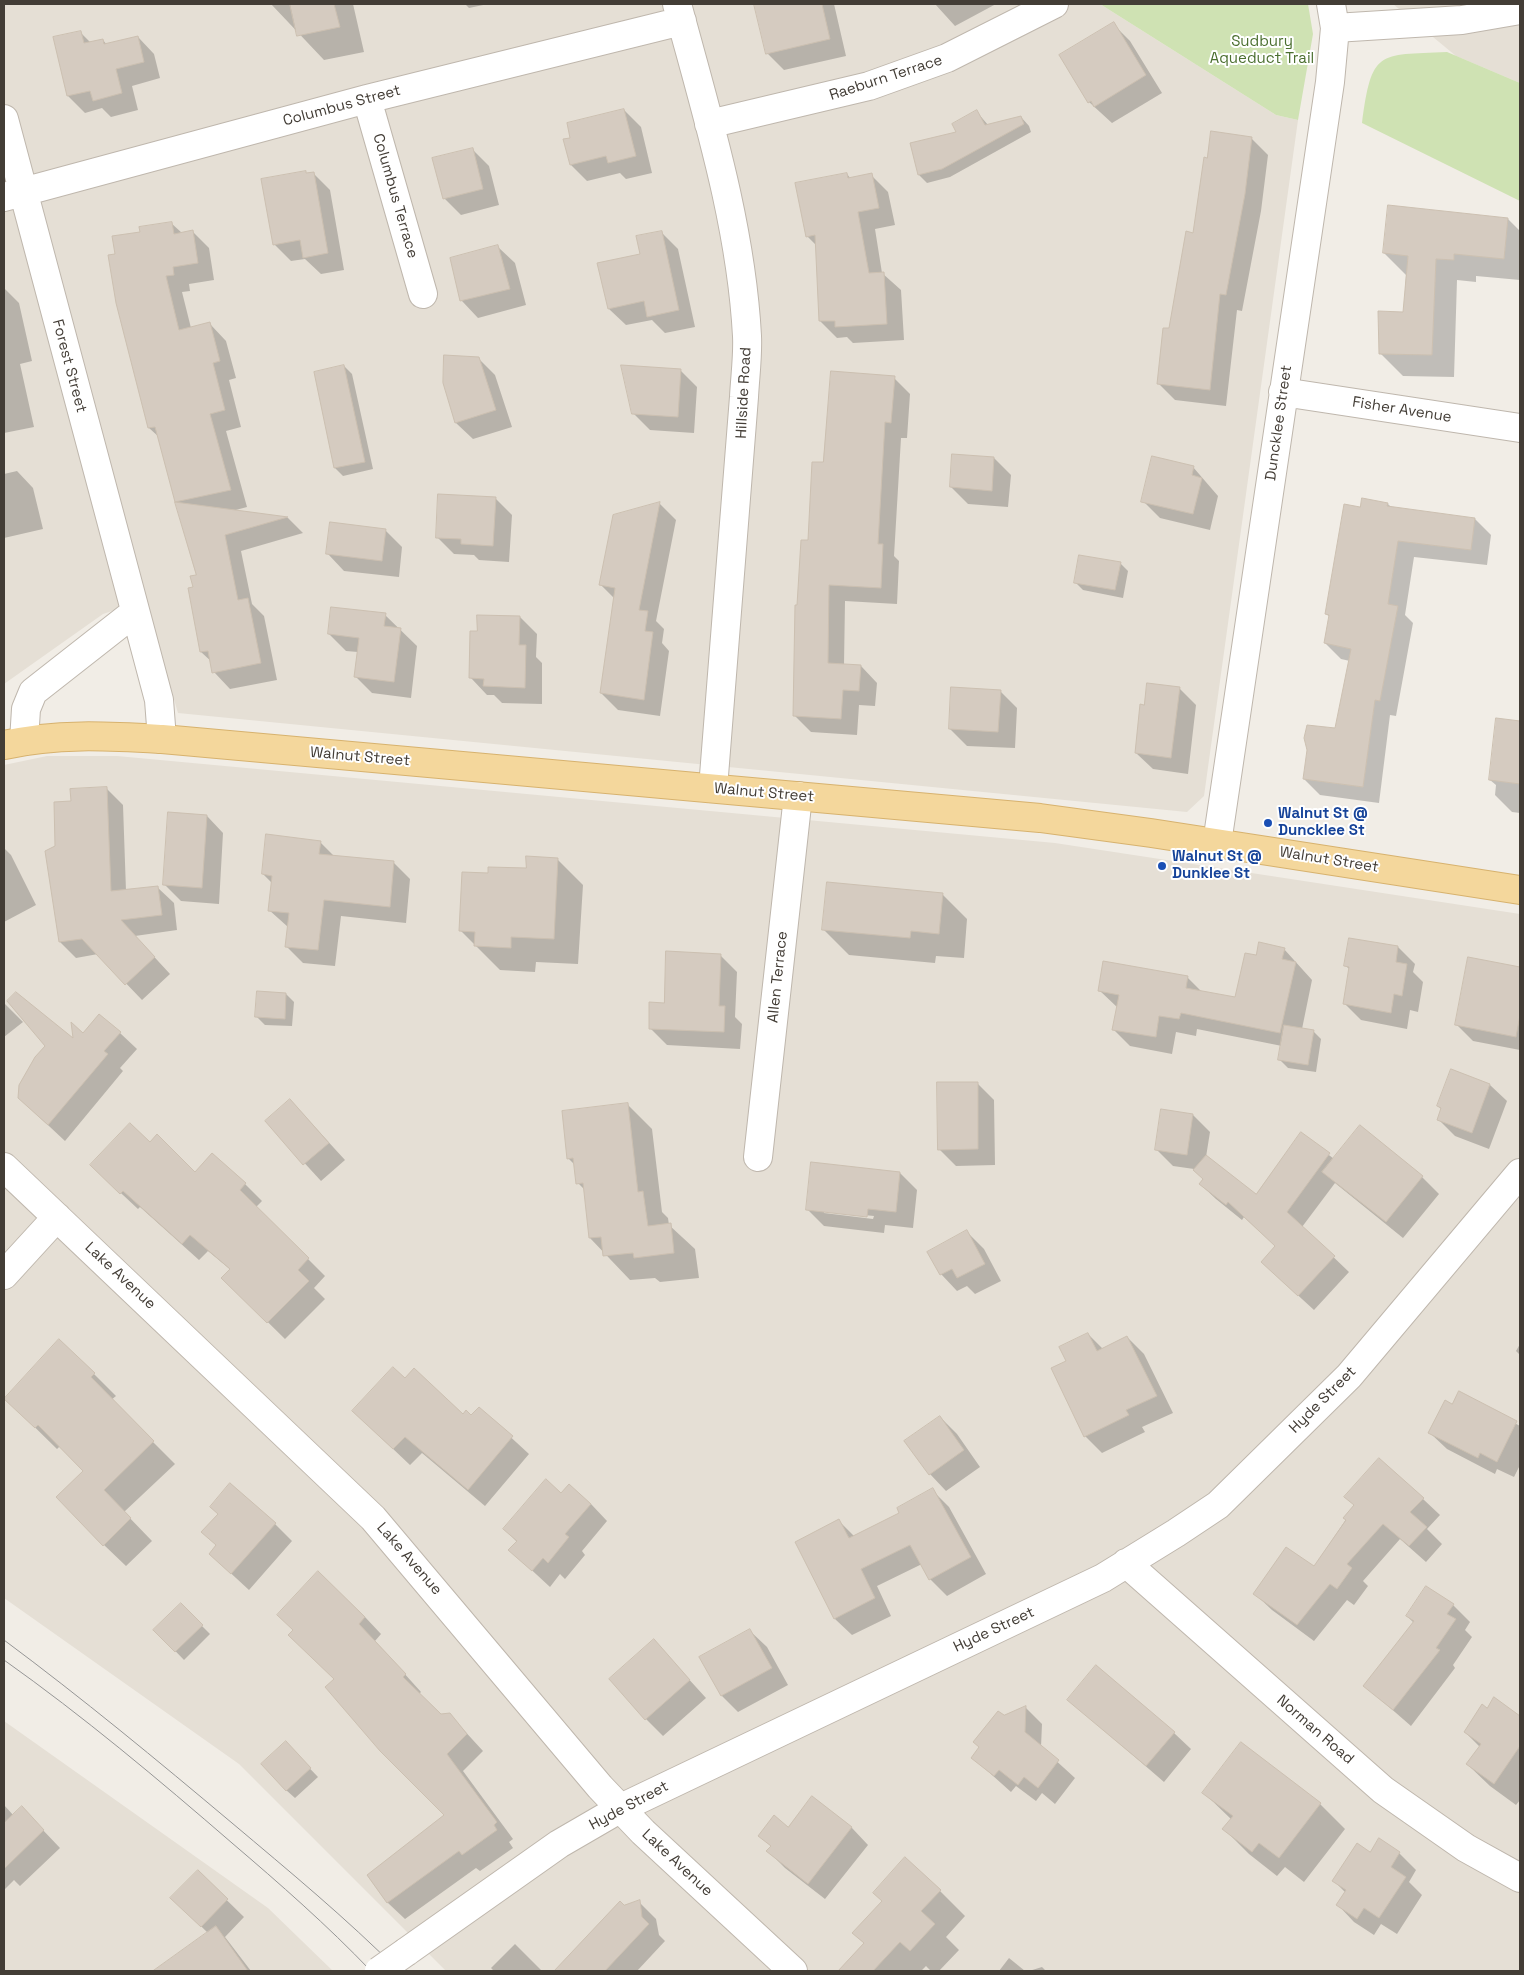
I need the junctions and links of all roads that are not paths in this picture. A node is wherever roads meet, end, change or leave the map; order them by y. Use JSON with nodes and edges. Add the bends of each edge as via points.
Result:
{"nodes":[{"id":1,"x":1054,"y":4,"type":"edge"},
{"id":2,"x":1520,"y":10,"type":"edge"},
{"id":3,"x":680,"y":12,"type":"edge"},
{"id":4,"x":1333,"y":16,"type":"edge"},
{"id":5,"x":367,"y":99,"type":"junction"},
{"id":6,"x":4,"y":119,"type":"edge"},
{"id":7,"x":709,"y":124,"type":"junction"},
{"id":8,"x":13,"y":194,"type":"edge"},
{"id":9,"x":423,"y":294,"type":"dead end"},
{"id":10,"x":1283,"y":392,"type":"junction"},
{"id":11,"x":1520,"y":428,"type":"edge"},
{"id":12,"x":135,"y":612,"type":"junction"},
{"id":13,"x":162,"y":739,"type":"junction"},
{"id":14,"x":14,"y":743,"type":"edge"},
{"id":15,"x":713,"y":788,"type":"junction"},
{"id":16,"x":798,"y":796,"type":"junction"},
{"id":17,"x":1217,"y":843,"type":"junction"},
{"id":18,"x":1520,"y":890,"type":"edge"},
{"id":19,"x":758,"y":1157,"type":"dead end"},
{"id":20,"x":4,"y":1167,"type":"edge"},
{"id":21,"x":1520,"y":1173,"type":"edge"},
{"id":22,"x":57,"y":1217,"type":"junction"},
{"id":23,"x":4,"y":1275,"type":"edge"},
{"id":24,"x":1126,"y":1562,"type":"junction"},
{"id":25,"x":621,"y":1808,"type":"junction"},
{"id":26,"x":1520,"y":1878,"type":"edge"},
{"id":27,"x":378,"y":1971,"type":"edge"},
{"id":28,"x":793,"y":1971,"type":"edge"}],
"edges":[{"from":1,"to":7,"type":"street","name":"Raeburn Terrace","via":[[947,58],[869,86]]},
{"from":2,"to":4,"type":"street","via":[[1462,20]]},
{"from":3,"to":5,"type":"street","name":"Columbus Street"},
{"from":3,"to":7,"type":"street","name":"Hillside Road"},
{"from":4,"to":10,"type":"street","name":"Duncklee Street","via":[[1328,92]]},
{"from":5,"to":8,"type":"street","name":"Columbus Street"},
{"from":5,"to":9,"type":"street","name":"Columbus Terrace"},
{"from":6,"to":8,"type":"street","name":"Forest Street"},
{"from":7,"to":15,"type":"street","name":"Hillside Road","via":[[731,221],[747,337]]},
{"from":8,"to":12,"type":"street","name":"Forest Street"},
{"from":10,"to":11,"type":"street","name":"Fisher Avenue"},
{"from":10,"to":17,"type":"street","name":"Duncklee Street"},
{"from":12,"to":13,"type":"street","name":"Forest Street","via":[[161,708]]},
{"from":12,"to":14,"type":"street","via":[[32,692]]},
{"from":13,"to":14,"type":"main road","name":"Walnut Street","via":[[82,735]]},
{"from":13,"to":15,"type":"main road","name":"Walnut Street"},
{"from":15,"to":16,"type":"main road","name":"Walnut Street"},
{"from":16,"to":17,"type":"main road","name":"Walnut Street","via":[[1040,818]]},
{"from":16,"to":19,"type":"street","name":"Allen Terrace"},
{"from":17,"to":18,"type":"main road","name":"Walnut Street"},
{"from":20,"to":22,"type":"street","name":"Lake Avenue"},
{"from":21,"to":24,"type":"street","name":"Hyde Street","via":[[1349,1376],[1218,1504],[1176,1534]]},
{"from":22,"to":23,"type":"street"},
{"from":22,"to":25,"type":"street","name":"Lake Avenue","via":[[373,1518]]},
{"from":24,"to":25,"type":"street","name":"Hyde Street","via":[[1103,1578]]},
{"from":24,"to":26,"type":"street","name":"Norman Road","via":[[1384,1790],[1466,1848]]},
{"from":25,"to":27,"type":"street","name":"Hyde Street","bridge":true,"via":[[559,1844]]},
{"from":25,"to":28,"type":"street","name":"Lake Avenue"}]}
